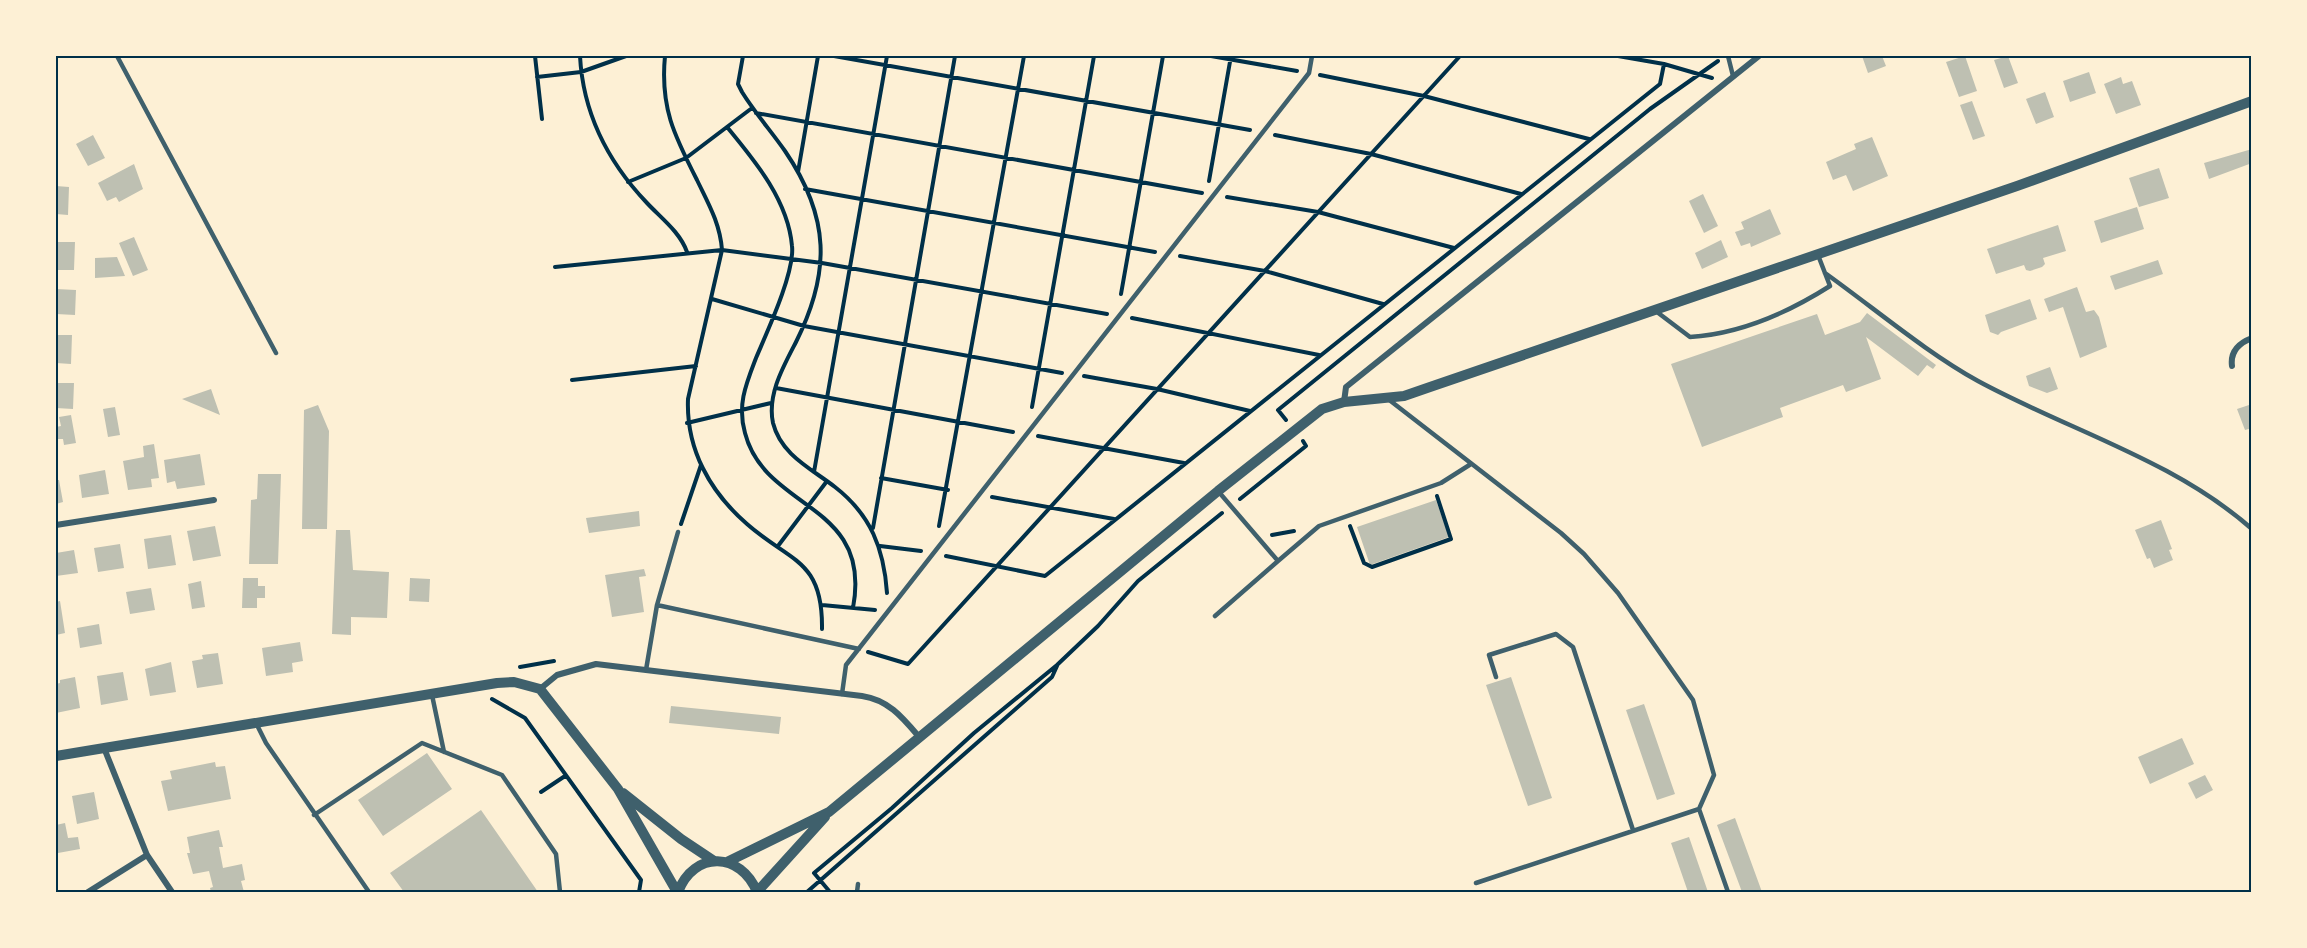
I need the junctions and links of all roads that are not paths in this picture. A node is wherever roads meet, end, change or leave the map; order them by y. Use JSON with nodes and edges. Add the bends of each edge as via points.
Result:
{"nodes":[{"id":1,"x":117,"y":56,"type":"edge"},
{"id":2,"x":1312,"y":56,"type":"edge"},
{"id":3,"x":1729,"y":56,"type":"edge"},
{"id":4,"x":1759,"y":56,"type":"edge"},
{"id":5,"x":1733,"y":76,"type":"junction"},
{"id":6,"x":2252,"y":101,"type":"edge"},
{"id":7,"x":1818,"y":254,"type":"junction"},
{"id":8,"x":1825,"y":273,"type":"junction"},
{"id":9,"x":1655,"y":310,"type":"junction"},
{"id":10,"x":2252,"y":338,"type":"edge"},
{"id":11,"x":276,"y":353,"type":"dead end"},
{"id":12,"x":2232,"y":366,"type":"dead end"},
{"id":13,"x":1388,"y":399,"type":"junction"},
{"id":14,"x":1344,"y":402,"type":"junction"},
{"id":15,"x":1471,"y":464,"type":"junction"},
{"id":16,"x":1218,"y":491,"type":"junction"},
{"id":17,"x":214,"y":500,"type":"dead end"},
{"id":18,"x":56,"y":525,"type":"edge"},
{"id":19,"x":2252,"y":529,"type":"edge"},
{"id":20,"x":678,"y":532,"type":"road end"},
{"id":21,"x":1278,"y":561,"type":"junction"},
{"id":22,"x":657,"y":605,"type":"junction"},
{"id":23,"x":1215,"y":616,"type":"dead end"},
{"id":24,"x":858,"y":650,"type":"junction"},
{"id":25,"x":646,"y":670,"type":"junction"},
{"id":26,"x":1496,"y":677,"type":"dead end"},
{"id":27,"x":540,"y":689,"type":"junction"},
{"id":28,"x":432,"y":694,"type":"junction"},
{"id":29,"x":842,"y":694,"type":"junction"},
{"id":30,"x":256,"y":723,"type":"junction"},
{"id":31,"x":921,"y":738,"type":"junction"},
{"id":32,"x":104,"y":748,"type":"junction"},
{"id":33,"x":444,"y":752,"type":"junction"},
{"id":34,"x":56,"y":756,"type":"edge"},
{"id":35,"x":618,"y":789,"type":"junction"},
{"id":36,"x":1699,"y":809,"type":"junction"},
{"id":37,"x":829,"y":812,"type":"junction"},
{"id":38,"x":314,"y":814,"type":"junction"},
{"id":39,"x":1633,"y":830,"type":"junction"},
{"id":40,"x":147,"y":855,"type":"junction"},
{"id":41,"x":714,"y":861,"type":"junction"},
{"id":42,"x":727,"y":862,"type":"junction"},
{"id":43,"x":1476,"y":883,"type":"dead end"},
{"id":44,"x":858,"y":884,"type":"dead end"},
{"id":45,"x":87,"y":892,"type":"edge"},
{"id":46,"x":172,"y":892,"type":"edge"},
{"id":47,"x":369,"y":892,"type":"edge"},
{"id":48,"x":560,"y":892,"type":"edge"},
{"id":49,"x":678,"y":892,"type":"edge"},
{"id":50,"x":757,"y":892,"type":"edge"},
{"id":51,"x":857,"y":892,"type":"edge"},
{"id":52,"x":1728,"y":892,"type":"edge"}],
"edges":[{"from":1,"to":11,"type":"lane"},
{"from":2,"to":24,"type":"lane","via":[[1309,73],[1210,194]]},
{"from":3,"to":5,"type":"lane"},
{"from":4,"to":5,"type":"street"},
{"from":5,"to":14,"type":"street","via":[[1346,387]]},
{"from":6,"to":7,"type":"street"},
{"from":7,"to":8,"type":"lane"},
{"from":7,"to":9,"type":"street"},
{"from":8,"to":9,"type":"lane","via":[[1830,286],[1799,306],[1718,335],[1690,337]]},
{"from":8,"to":19,"type":"lane","via":[[1977,380],[2176,476]]},
{"from":9,"to":13,"type":"street"},
{"from":10,"to":12,"type":"street","via":[[2236,347]]},
{"from":13,"to":14,"type":"street"},
{"from":13,"to":15,"type":"lane"},
{"from":14,"to":16,"type":"street","via":[[1322,409]]},
{"from":15,"to":21,"type":"lane","via":[[1450,479],[1319,526]]},
{"from":15,"to":36,"type":"lane","via":[[1584,554],[1618,593],[1693,700],[1714,775]]},
{"from":16,"to":21,"type":"lane"},
{"from":16,"to":31,"type":"street"},
{"from":17,"to":18,"type":"street"},
{"from":20,"to":22,"type":"lane"},
{"from":21,"to":23,"type":"lane"},
{"from":22,"to":24,"type":"lane"},
{"from":22,"to":25,"type":"lane"},
{"from":24,"to":29,"type":"lane","via":[[846,665]]},
{"from":25,"to":27,"type":"street","via":[[588,666],[557,675]]},
{"from":25,"to":29,"type":"street"},
{"from":26,"to":39,"type":"lane","via":[[1489,656],[1556,634],[1573,647]]},
{"from":27,"to":28,"type":"street","via":[[496,682]]},
{"from":27,"to":35,"type":"street"},
{"from":28,"to":30,"type":"street"},
{"from":28,"to":33,"type":"lane"},
{"from":29,"to":31,"type":"street","via":[[881,701]]},
{"from":30,"to":32,"type":"street"},
{"from":30,"to":38,"type":"lane"},
{"from":31,"to":37,"type":"street"},
{"from":32,"to":34,"type":"street"},
{"from":32,"to":40,"type":"street"},
{"from":33,"to":38,"type":"lane","via":[[422,743]]},
{"from":33,"to":48,"type":"lane","via":[[502,775],[556,854]]},
{"from":35,"to":41,"type":"street"},
{"from":35,"to":49,"type":"street"},
{"from":36,"to":39,"type":"lane"},
{"from":36,"to":52,"type":"lane"},
{"from":37,"to":42,"type":"street"},
{"from":37,"to":50,"type":"street"},
{"from":38,"to":47,"type":"lane"},
{"from":39,"to":43,"type":"lane"},
{"from":40,"to":45,"type":"street"},
{"from":40,"to":46,"type":"street"},
{"from":41,"to":42,"type":"street"},
{"from":41,"to":49,"type":"street","via":[[691,872]]},
{"from":42,"to":50,"type":"street","via":[[746,873]]},
{"from":44,"to":51,"type":"lane"}]}
